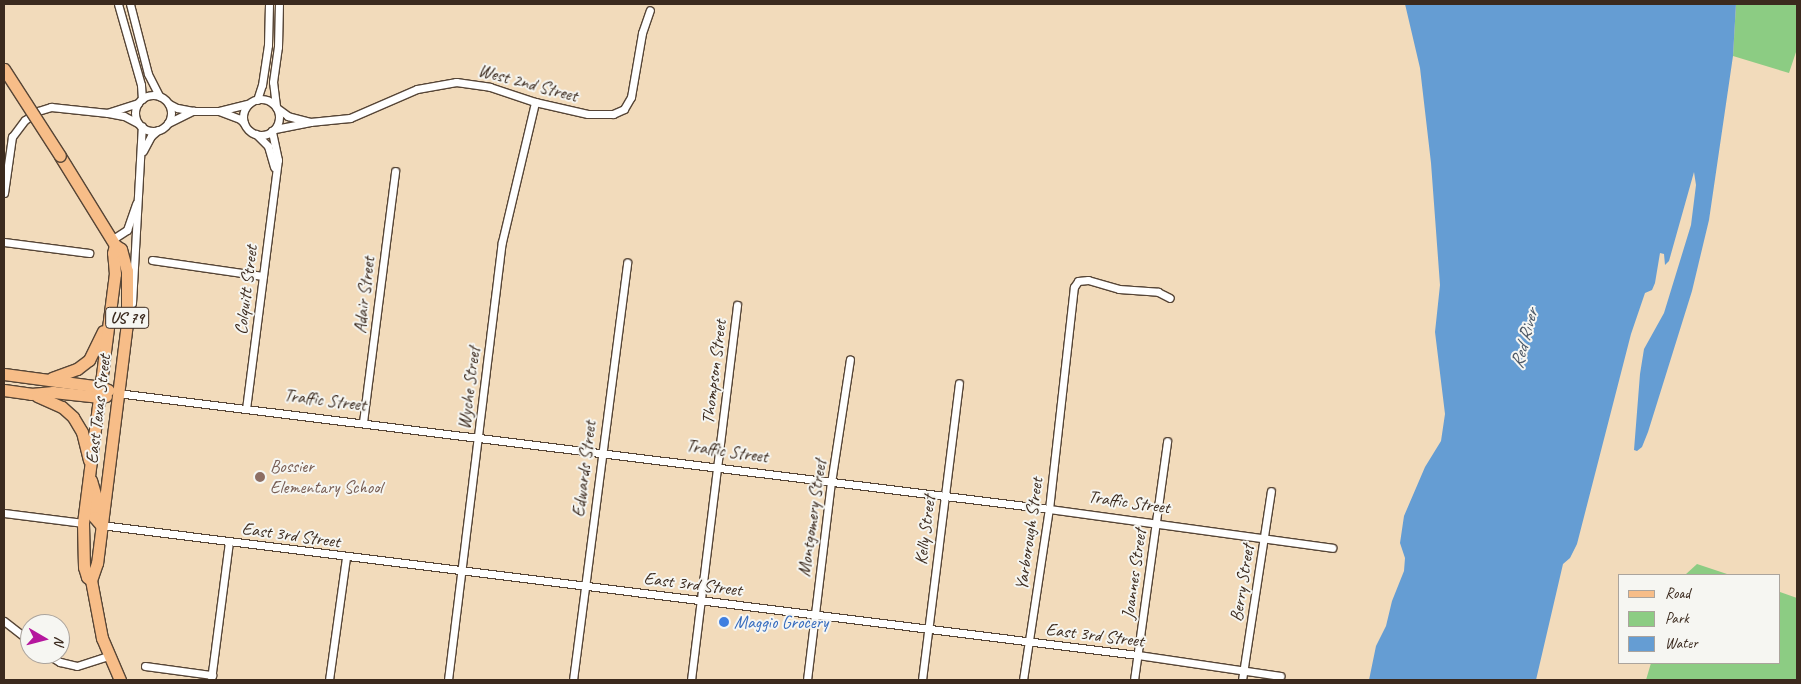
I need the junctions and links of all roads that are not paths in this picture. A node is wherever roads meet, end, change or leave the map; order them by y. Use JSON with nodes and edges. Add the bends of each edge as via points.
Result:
{"nodes":[{"id":1,"x":118,"y":4,"type":"edge"},
{"id":2,"x":130,"y":4,"type":"edge"},
{"id":3,"x":269,"y":4,"type":"edge"},
{"id":4,"x":279,"y":4,"type":"edge"},
{"id":5,"x":650,"y":10,"type":"dead end"},
{"id":6,"x":4,"y":69,"type":"edge"},
{"id":7,"x":159,"y":96,"type":"junction"},
{"id":8,"x":140,"y":101,"type":"junction"},
{"id":9,"x":254,"y":101,"type":"junction"},
{"id":10,"x":534,"y":102,"type":"junction"},
{"id":11,"x":168,"y":103,"type":"junction"},
{"id":12,"x":276,"y":107,"type":"junction"},
{"id":13,"x":193,"y":111,"type":"junction"},
{"id":14,"x":219,"y":111,"type":"junction"},
{"id":15,"x":108,"y":113,"type":"junction"},
{"id":16,"x":310,"y":122,"type":"junction"},
{"id":17,"x":168,"y":123,"type":"junction"},
{"id":18,"x":245,"y":123,"type":"junction"},
{"id":19,"x":140,"y":124,"type":"junction"},
{"id":20,"x":159,"y":129,"type":"junction"},
{"id":21,"x":273,"y":130,"type":"junction"},
{"id":22,"x":256,"y":134,"type":"junction"},
{"id":23,"x":141,"y":159,"type":"junction"},
{"id":24,"x":395,"y":171,"type":"dead end"},
{"id":25,"x":275,"y":175,"type":"junction"},
{"id":26,"x":4,"y":192,"type":"edge"},
{"id":27,"x":136,"y":204,"type":"junction"},
{"id":28,"x":4,"y":242,"type":"edge"},
{"id":29,"x":114,"y":242,"type":"junction"},
{"id":30,"x":89,"y":253,"type":"dead end"},
{"id":31,"x":152,"y":260,"type":"dead end"},
{"id":32,"x":626,"y":262,"type":"dead end"},
{"id":33,"x":263,"y":276,"type":"junction"},
{"id":34,"x":1170,"y":298,"type":"dead end"},
{"id":35,"x":737,"y":305,"type":"dead end"},
{"id":36,"x":111,"y":309,"type":"junction"},
{"id":37,"x":127,"y":323,"type":"junction"},
{"id":38,"x":850,"y":359,"type":"dead end"},
{"id":39,"x":4,"y":374,"type":"edge"},
{"id":40,"x":46,"y":379,"type":"junction"},
{"id":41,"x":959,"y":383,"type":"dead end"},
{"id":42,"x":4,"y":390,"type":"edge"},
{"id":43,"x":100,"y":392,"type":"junction"},
{"id":44,"x":117,"y":393,"type":"junction"},
{"id":45,"x":31,"y":394,"type":"junction"},
{"id":46,"x":246,"y":409,"type":"junction"},
{"id":47,"x":363,"y":422,"type":"junction"},
{"id":48,"x":478,"y":436,"type":"junction"},
{"id":49,"x":1167,"y":441,"type":"dead end"},
{"id":50,"x":600,"y":453,"type":"junction"},
{"id":51,"x":717,"y":467,"type":"junction"},
{"id":52,"x":90,"y":472,"type":"junction"},
{"id":53,"x":831,"y":483,"type":"junction"},
{"id":54,"x":1271,"y":491,"type":"dead end"},
{"id":55,"x":944,"y":497,"type":"junction"},
{"id":56,"x":1049,"y":509,"type":"junction"},
{"id":57,"x":4,"y":513,"type":"edge"},
{"id":58,"x":83,"y":523,"type":"junction"},
{"id":59,"x":1156,"y":524,"type":"junction"},
{"id":60,"x":101,"y":525,"type":"junction"},
{"id":61,"x":1264,"y":538,"type":"junction"},
{"id":62,"x":229,"y":541,"type":"junction"},
{"id":63,"x":1332,"y":548,"type":"dead end"},
{"id":64,"x":346,"y":557,"type":"junction"},
{"id":65,"x":97,"y":563,"type":"junction"},
{"id":66,"x":462,"y":571,"type":"junction"},
{"id":67,"x":91,"y":580,"type":"junction"},
{"id":68,"x":584,"y":586,"type":"junction"},
{"id":69,"x":701,"y":600,"type":"junction"},
{"id":70,"x":814,"y":614,"type":"junction"},
{"id":71,"x":4,"y":621,"type":"edge"},
{"id":72,"x":928,"y":629,"type":"junction"},
{"id":73,"x":20,"y":633,"type":"edge"},
{"id":74,"x":1029,"y":642,"type":"junction"},
{"id":75,"x":1138,"y":655,"type":"junction"},
{"id":76,"x":108,"y":656,"type":"junction"},
{"id":77,"x":68,"y":664,"type":"edge"},
{"id":78,"x":144,"y":666,"type":"dead end"},
{"id":79,"x":1243,"y":670,"type":"junction"},
{"id":80,"x":1280,"y":676,"type":"dead end"},
{"id":81,"x":211,"y":678,"type":"edge"},
{"id":82,"x":120,"y":680,"type":"edge"},
{"id":83,"x":329,"y":680,"type":"edge"},
{"id":84,"x":448,"y":680,"type":"edge"},
{"id":85,"x":573,"y":680,"type":"edge"},
{"id":86,"x":691,"y":680,"type":"edge"},
{"id":87,"x":806,"y":680,"type":"edge"},
{"id":88,"x":922,"y":680,"type":"edge"},
{"id":89,"x":1023,"y":680,"type":"edge"},
{"id":90,"x":1134,"y":680,"type":"edge"},
{"id":91,"x":1242,"y":680,"type":"edge"}],
"edges":[{"from":1,"to":8,"type":"street","via":[[140,85]]},
{"from":2,"to":7,"type":"street","via":[[148,74]]},
{"from":3,"to":9,"type":"street","via":[[262,86]]},
{"from":4,"to":12,"type":"street","via":[[273,82]]},
{"from":5,"to":10,"type":"street","name":"West 2nd Street","via":[[642,33],[631,97],[624,109],[597,115]]},
{"from":6,"to":29,"type":"main road","name":"East Texas Street","number":"US 79","bridge":true},
{"from":7,"to":8,"type":"street","via":[[150,95]]},
{"from":7,"to":11,"type":"street"},
{"from":8,"to":15,"type":"street"},
{"from":8,"to":19,"type":"street","via":[[135,114]]},
{"from":9,"to":12,"type":"street","via":[[266,100]]},
{"from":9,"to":14,"type":"street"},
{"from":9,"to":18,"type":"street","via":[[244,112]]},
{"from":10,"to":16,"type":"street","name":"West 2nd Street","via":[[484,85],[440,83],[412,91],[350,118]]},
{"from":10,"to":48,"type":"street","name":"Wyche Street","via":[[502,242]]},
{"from":11,"to":13,"type":"street"},
{"from":11,"to":17,"type":"street","via":[[171,114]]},
{"from":12,"to":16,"type":"street","name":"West 2nd Street","via":[[288,116]]},
{"from":12,"to":21,"type":"street","via":[[279,120]]},
{"from":13,"to":14,"type":"street"},
{"from":13,"to":17,"type":"street"},
{"from":14,"to":18,"type":"street"},
{"from":15,"to":19,"type":"street"},
{"from":15,"to":26,"type":"street","via":[[48,108],[24,120],[10,141]]},
{"from":16,"to":21,"type":"street","name":"West 2nd Street"},
{"from":17,"to":20,"type":"street"},
{"from":18,"to":22,"type":"street"},
{"from":19,"to":20,"type":"street","via":[[150,130]]},
{"from":19,"to":23,"type":"street"},
{"from":20,"to":23,"type":"street","via":[[146,144]]},
{"from":21,"to":22,"type":"street"},
{"from":21,"to":25,"type":"street","name":"Colquitt Street","via":[[278,160]]},
{"from":22,"to":25,"type":"street","name":"Colquitt Street","via":[[271,152]]},
{"from":23,"to":27,"type":"street"},
{"from":24,"to":47,"type":"street","name":"Adair Street"},
{"from":25,"to":33,"type":"street","name":"Colquitt Street"},
{"from":27,"to":29,"type":"street","via":[[127,230]]},
{"from":27,"to":37,"type":"street","via":[[134,278]]},
{"from":28,"to":30,"type":"street"},
{"from":29,"to":36,"type":"main road","name":"East Texas Street"},
{"from":29,"to":37,"type":"main road","name":"East Texas Street","number":"US 79","via":[[121,249],[127,271]]},
{"from":31,"to":33,"type":"street"},
{"from":32,"to":50,"type":"street","name":"Edwards Street"},
{"from":33,"to":46,"type":"street","name":"Colquitt Street"},
{"from":34,"to":56,"type":"street","name":"Yarborough Street","via":[[1158,292],[1119,289],[1088,280],[1076,283]]},
{"from":35,"to":51,"type":"street","name":"Thompson Street"},
{"from":36,"to":40,"type":"main road","via":[[89,360],[68,374]]},
{"from":36,"to":43,"type":"main road","name":"East Texas Street"},
{"from":37,"to":44,"type":"main road","name":"East Texas Street","number":"US 79"},
{"from":38,"to":53,"type":"street","name":"Montgomery Street"},
{"from":39,"to":40,"type":"main road","name":"Traffic Street"},
{"from":40,"to":43,"type":"main road","name":"Traffic Street"},
{"from":41,"to":55,"type":"street","name":"Kelly Street"},
{"from":42,"to":45,"type":"main road","name":"Traffic Street"},
{"from":43,"to":44,"type":"main road","name":"Traffic Street"},
{"from":43,"to":45,"type":"main road","name":"Traffic Street"},
{"from":43,"to":52,"type":"main road","name":"East Texas Street"},
{"from":44,"to":46,"type":"street","name":"Traffic Street"},
{"from":44,"to":60,"type":"main road","name":"East Texas Street","number":"US 79"},
{"from":45,"to":52,"type":"main road","via":[[54,402],[73,417],[84,439]]},
{"from":46,"to":47,"type":"street","name":"Traffic Street"},
{"from":47,"to":48,"type":"street","name":"Traffic Street"},
{"from":48,"to":50,"type":"street","name":"Traffic Street"},
{"from":48,"to":66,"type":"street","name":"Wyche Street"},
{"from":49,"to":59,"type":"street","name":"Joannes Street"},
{"from":50,"to":51,"type":"street","name":"Traffic Street"},
{"from":50,"to":68,"type":"street","name":"Edwards Street"},
{"from":51,"to":53,"type":"street","name":"Traffic Street"},
{"from":51,"to":69,"type":"street","name":"Thompson Street"},
{"from":52,"to":58,"type":"main road","name":"East Texas Street"},
{"from":52,"to":60,"type":"main road","via":[[96,497],[94,518]]},
{"from":53,"to":55,"type":"street","name":"Traffic Street"},
{"from":53,"to":70,"type":"street","name":"Montgomery Street"},
{"from":54,"to":61,"type":"street","name":"Berry Street"},
{"from":55,"to":56,"type":"street","name":"Traffic Street"},
{"from":55,"to":72,"type":"street","name":"Kelly Street"},
{"from":56,"to":59,"type":"street","name":"Traffic Street"},
{"from":56,"to":74,"type":"street","name":"Yarborough Street"},
{"from":57,"to":58,"type":"street"},
{"from":58,"to":65,"type":"main road","via":[[93,534],[92,558]]},
{"from":58,"to":67,"type":"main road","name":"East Texas Street","via":[[84,567]]},
{"from":59,"to":61,"type":"street","name":"Traffic Street"},
{"from":59,"to":75,"type":"street","name":"Joannes Street"},
{"from":60,"to":62,"type":"street","name":"East 3rd Street"},
{"from":60,"to":65,"type":"main road","name":"East Texas Street","number":"US 79"},
{"from":61,"to":63,"type":"street","name":"Traffic Street"},
{"from":61,"to":79,"type":"street","name":"Berry Street"},
{"from":62,"to":64,"type":"street","name":"East 3rd Street"},
{"from":62,"to":81,"type":"street"},
{"from":64,"to":66,"type":"street","name":"East 3rd Street"},
{"from":64,"to":83,"type":"street"},
{"from":65,"to":67,"type":"main road","name":"East Texas Street","number":"US 79"},
{"from":66,"to":68,"type":"street","name":"East 3rd Street"},
{"from":66,"to":84,"type":"street","name":"Wyche Street"},
{"from":67,"to":76,"type":"main road","name":"East Texas Street","number":"US 79","via":[[95,611]]},
{"from":68,"to":69,"type":"street","name":"East 3rd Street"},
{"from":68,"to":85,"type":"street","name":"Edwards Street"},
{"from":69,"to":70,"type":"street","name":"East 3rd Street"},
{"from":69,"to":86,"type":"street","name":"Thompson Street"},
{"from":70,"to":72,"type":"street","name":"East 3rd Street"},
{"from":70,"to":87,"type":"street","name":"Montgomery Street"},
{"from":71,"to":73,"type":"street"},
{"from":72,"to":74,"type":"street","name":"East 3rd Street"},
{"from":72,"to":88,"type":"street","name":"Kelly Street"},
{"from":74,"to":75,"type":"street","name":"East 3rd Street"},
{"from":74,"to":89,"type":"street","name":"Yarborough Street"},
{"from":75,"to":79,"type":"street","name":"East 3rd Street"},
{"from":75,"to":90,"type":"street","name":"Joannes Street"},
{"from":76,"to":77,"type":"street","via":[[77,666]]},
{"from":76,"to":82,"type":"main road","name":"East Texas Street","number":"US 79"},
{"from":78,"to":81,"type":"street"},
{"from":79,"to":80,"type":"street","name":"East 3rd Street"},
{"from":79,"to":91,"type":"street","name":"Berry Street"}]}
